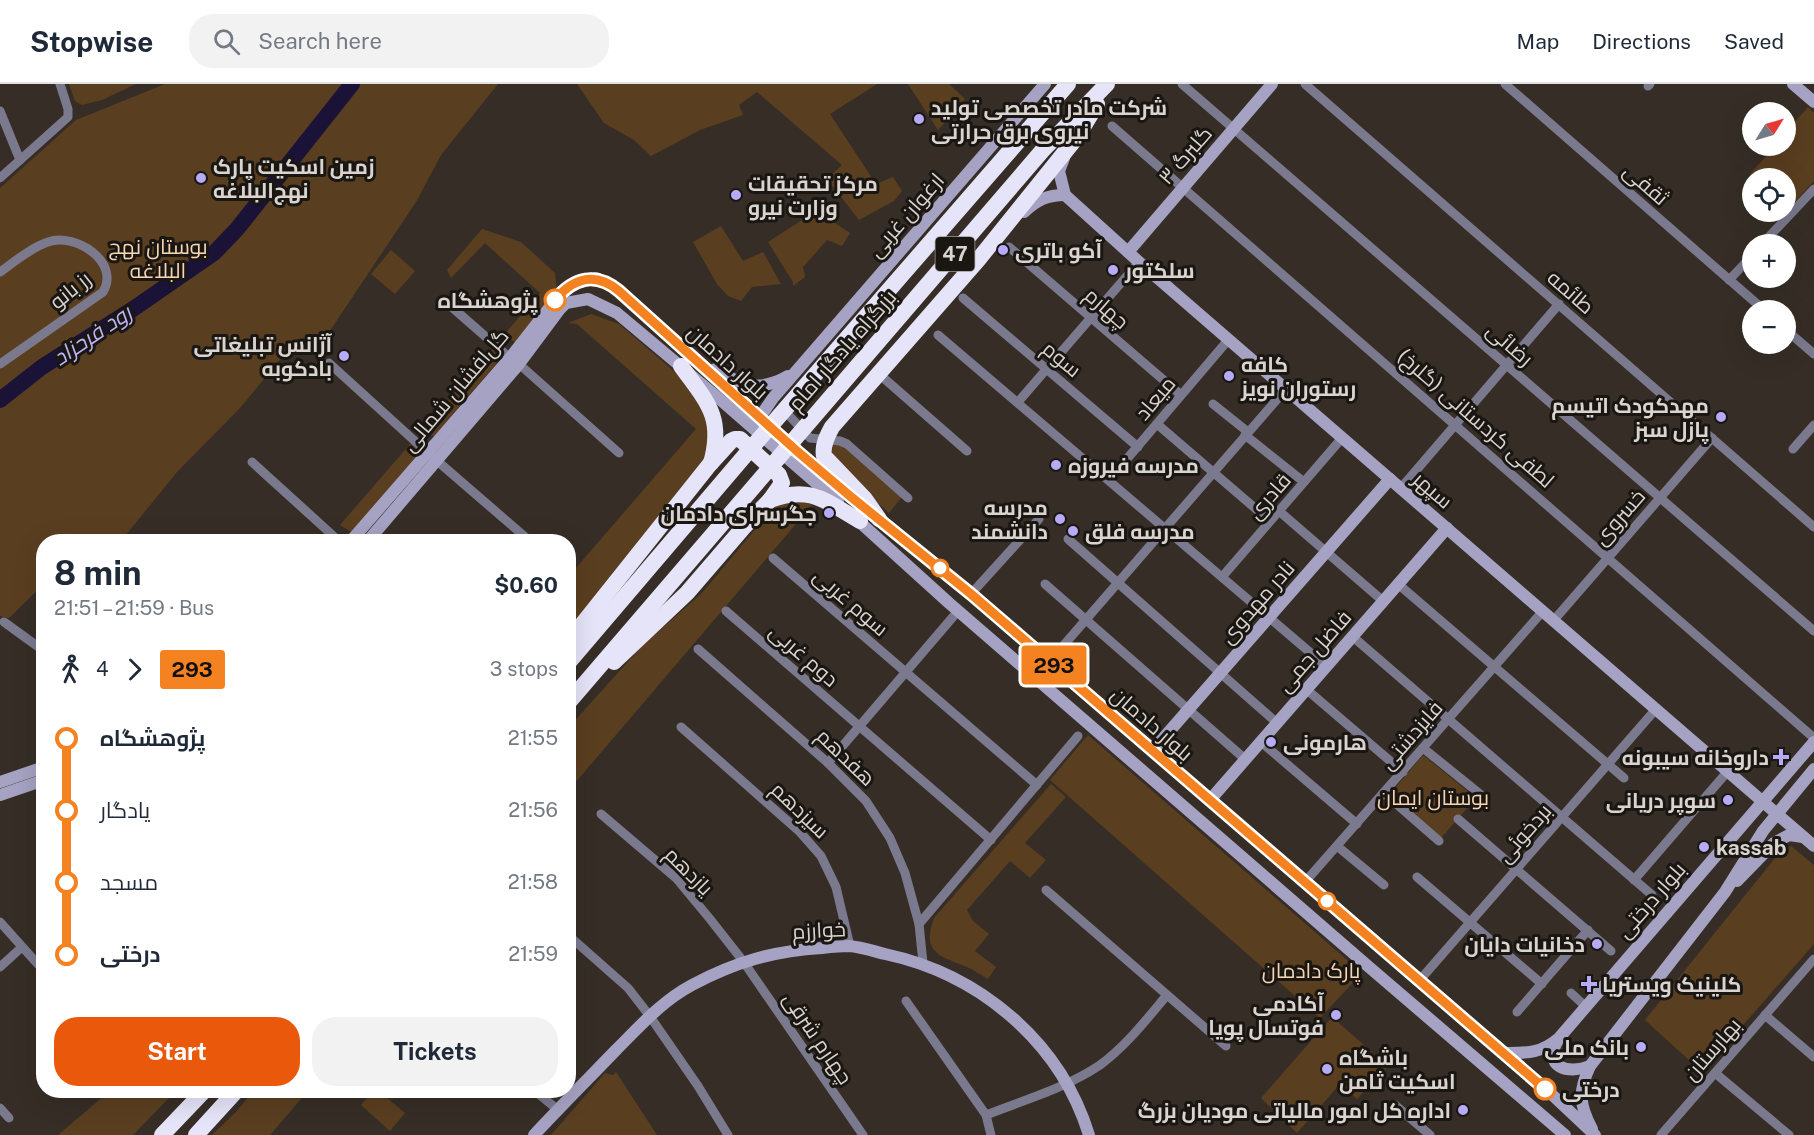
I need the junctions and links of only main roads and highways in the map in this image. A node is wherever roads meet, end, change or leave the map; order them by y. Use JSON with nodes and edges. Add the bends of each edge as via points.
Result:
{"nodes":[{"id":1,"x":1045,"y":84,"type":"edge"},
{"id":2,"x":1068,"y":84,"type":"edge"},
{"id":3,"x":1108,"y":84,"type":"edge"},
{"id":4,"x":1272,"y":84,"type":"edge"},
{"id":5,"x":1793,"y":84,"type":"edge"},
{"id":6,"x":1814,"y":102,"type":"edge"},
{"id":7,"x":1077,"y":137,"type":"junction"},
{"id":8,"x":1065,"y":195,"type":"junction"},
{"id":9,"x":1004,"y":242,"type":"junction"},
{"id":10,"x":1128,"y":252,"type":"junction"},
{"id":11,"x":628,"y":298,"type":"junction"},
{"id":12,"x":617,"y":313,"type":"junction"},
{"id":13,"x":514,"y":361,"type":"junction"},
{"id":14,"x":687,"y":361,"type":"junction"},
{"id":15,"x":796,"y":371,"type":"junction"},
{"id":16,"x":760,"y":417,"type":"junction"},
{"id":17,"x":432,"y":457,"type":"junction"},
{"id":18,"x":710,"y":464,"type":"junction"},
{"id":19,"x":1390,"y":479,"type":"junction"},
{"id":20,"x":770,"y":500,"type":"junction"},
{"id":21,"x":879,"y":519,"type":"junction"},
{"id":22,"x":860,"y":521,"type":"junction"},
{"id":23,"x":1447,"y":528,"type":"junction"},
{"id":24,"x":358,"y":534,"type":"edge"},
{"id":25,"x":373,"y":534,"type":"edge"},
{"id":26,"x":576,"y":632,"type":"edge"},
{"id":27,"x":576,"y":654,"type":"edge"},
{"id":28,"x":576,"y":694,"type":"edge"},
{"id":29,"x":576,"y":695,"type":"edge"},
{"id":30,"x":1814,"y":740,"type":"edge"},
{"id":31,"x":1153,"y":750,"type":"junction"},
{"id":32,"x":1795,"y":764,"type":"junction"},
{"id":33,"x":36,"y":770,"type":"edge"},
{"id":34,"x":1811,"y":772,"type":"edge"},
{"id":35,"x":0,"y":782,"type":"edge"},
{"id":36,"x":36,"y":783,"type":"edge"},
{"id":37,"x":0,"y":795,"type":"edge"},
{"id":38,"x":1210,"y":800,"type":"junction"},
{"id":39,"x":1762,"y":801,"type":"junction"},
{"id":40,"x":1776,"y":813,"type":"junction"},
{"id":41,"x":1804,"y":837,"type":"junction"},
{"id":42,"x":1725,"y":845,"type":"junction"},
{"id":43,"x":1814,"y":846,"type":"edge"},
{"id":44,"x":1746,"y":856,"type":"junction"},
{"id":45,"x":1725,"y":892,"type":"junction"},
{"id":46,"x":1559,"y":1038,"type":"junction"},
{"id":47,"x":1503,"y":1053,"type":"junction"},
{"id":48,"x":1590,"y":1066,"type":"junction"},
{"id":49,"x":576,"y":1091,"type":"edge"},
{"id":50,"x":197,"y":1098,"type":"edge"},
{"id":51,"x":230,"y":1098,"type":"edge"},
{"id":52,"x":569,"y":1098,"type":"edge"},
{"id":53,"x":162,"y":1135,"type":"edge"},
{"id":54,"x":196,"y":1135,"type":"edge"},
{"id":55,"x":534,"y":1135,"type":"edge"},
{"id":56,"x":1089,"y":1135,"type":"edge"},
{"id":57,"x":1565,"y":1135,"type":"edge"},
{"id":58,"x":1595,"y":1135,"type":"edge"}],
"edges":[{"from":1,"to":15,"type":"main road","name":"ارغوان غربی"},
{"from":2,"to":27,"type":"highway","name":"بزرگراه یادگار امام","number":"47"},
{"from":3,"to":7,"type":"highway"},
{"from":3,"to":28,"type":"highway","name":"بزرگراه یادگار امام","number":"47","via":[[1042,151]]},
{"from":4,"to":10,"type":"main road","name":"گلبرگ ۳"},
{"from":5,"to":6,"type":"main road"},
{"from":7,"to":8,"type":"main road","via":[[1060,165]]},
{"from":7,"to":9,"type":"highway"},
{"from":8,"to":9,"type":"main road","via":[[1051,195],[1027,209]]},
{"from":8,"to":10,"type":"main road","name":"سپهر"},
{"from":9,"to":21,"type":"highway","via":[[954,289],[825,440],[824,456]]},
{"from":10,"to":19,"type":"main road","name":"سپهر"},
{"from":11,"to":12,"type":"main road"},
{"from":11,"to":13,"type":"main road","name":"گل‌افشان شمالی","via":[[596,278],[581,280],[561,292]]},
{"from":11,"to":14,"type":"main road","name":"بلوار دادمان"},
{"from":12,"to":13,"type":"main road","name":"گل‌افشان شمالی","via":[[588,299],[567,303]]},
{"from":12,"to":14,"type":"main road","name":"بلوار دادمان"},
{"from":13,"to":17,"type":"main road","name":"گل‌افشان شمالی"},
{"from":14,"to":15,"type":"main road","name":"ارغوان غربی","via":[[753,386],[773,384]]},
{"from":14,"to":16,"type":"main road","name":"بلوار دادمان"},
{"from":14,"to":18,"type":"highway","via":[[715,422],[716,439]]},
{"from":14,"to":22,"type":"main road","name":"بلوار دادمان"},
{"from":15,"to":16,"type":"main road","name":"ارغوان غربی"},
{"from":16,"to":21,"type":"main road","name":"بلوار دادمان"},
{"from":17,"to":24,"type":"main road","name":"گل‌افشان شمالی"},
{"from":17,"to":25,"type":"main road","name":"گل‌افشان شمالی"},
{"from":18,"to":20,"type":"highway","via":[[731,441],[740,439],[782,479]]},
{"from":18,"to":26,"type":"highway"},
{"from":19,"to":23,"type":"main road","name":"سپهر"},
{"from":19,"to":31,"type":"main road","name":"نادر مهدوی"},
{"from":20,"to":22,"type":"highway","via":[[795,493],[814,495]]},
{"from":20,"to":29,"type":"highway","via":[[687,593]]},
{"from":21,"to":31,"type":"main road","name":"بلوار دادمان"},
{"from":22,"to":57,"type":"main road","name":"بلوار دادمان","via":[[958,611]]},
{"from":23,"to":38,"type":"main road","name":"فاضل جمی"},
{"from":23,"to":39,"type":"main road","name":"سپهر"},
{"from":30,"to":32,"type":"main road","name":"بلوار درختی"},
{"from":31,"to":38,"type":"main road","name":"بلوار دادمان"},
{"from":32,"to":34,"type":"main road"},
{"from":32,"to":39,"type":"main road","name":"بلوار درختی"},
{"from":33,"to":35,"type":"main road"},
{"from":34,"to":40,"type":"main road"},
{"from":36,"to":37,"type":"main road"},
{"from":38,"to":47,"type":"main road","name":"بلوار دادمان"},
{"from":39,"to":40,"type":"main road","name":"سپهر"},
{"from":39,"to":42,"type":"main road","name":"بلوار درختی"},
{"from":40,"to":41,"type":"main road","name":"سپهر"},
{"from":40,"to":44,"type":"main road"},
{"from":41,"to":43,"type":"main road"},
{"from":41,"to":45,"type":"main road","via":[[1790,835],[1774,843]]},
{"from":42,"to":44,"type":"main road","via":[[1745,834],[1750,840]]},
{"from":42,"to":46,"type":"main road","name":"بلوار درختی"},
{"from":44,"to":45,"type":"main road"},
{"from":45,"to":48,"type":"main road"},
{"from":46,"to":47,"type":"main road","name":"بلوار درختی","via":[[1539,1051]]},
{"from":46,"to":48,"type":"main road","via":[[1552,1054],[1560,1066],[1573,1071]]},
{"from":47,"to":58,"type":"main road","name":"بلوار دادمان"},
{"from":48,"to":58,"type":"main road","via":[[1582,1085],[1581,1103]]},
{"from":49,"to":56,"type":"main road","name":"خوارزم","via":[[649,1015],[690,986],[743,961],[791,950],[850,946],[923,963],[994,1002],[1025,1028],[1051,1058]]},
{"from":50,"to":53,"type":"highway"},
{"from":51,"to":54,"type":"highway"},
{"from":52,"to":55,"type":"main road","name":"خوارزم"}]}
